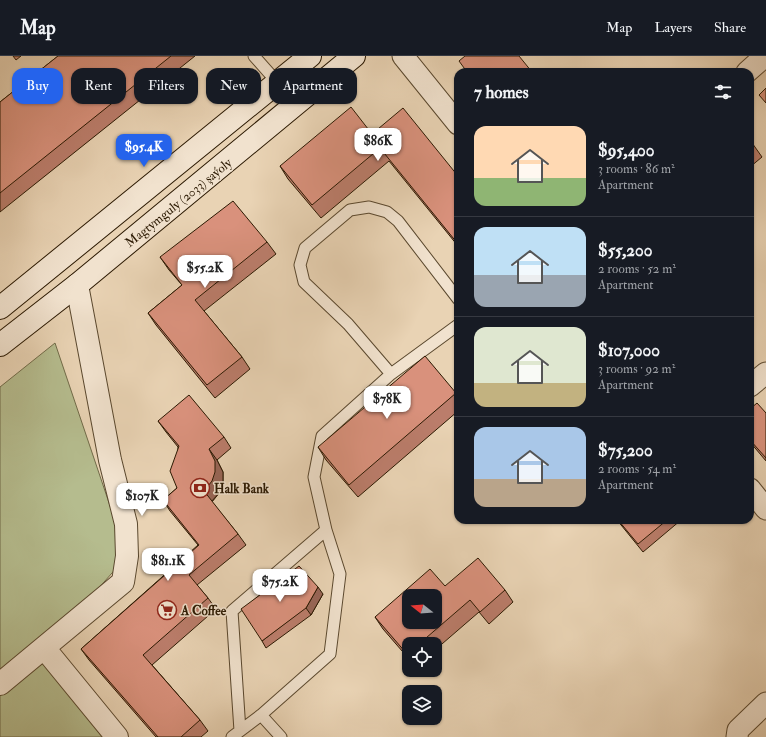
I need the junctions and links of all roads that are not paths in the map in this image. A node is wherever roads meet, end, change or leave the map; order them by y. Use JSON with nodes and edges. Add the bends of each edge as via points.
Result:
{"nodes":[{"id":1,"x":254,"y":56,"type":"edge"},
{"id":2,"x":310,"y":56,"type":"edge"},
{"id":3,"x":354,"y":56,"type":"edge"},
{"id":4,"x":403,"y":56,"type":"edge"},
{"id":5,"x":765,"y":56,"type":"edge"},
{"id":6,"x":295,"y":68,"type":"edge"},
{"id":7,"x":752,"y":68,"type":"edge"},
{"id":8,"x":269,"y":73,"type":"edge"},
{"id":9,"x":269,"y":89,"type":"edge"},
{"id":10,"x":454,"y":119,"type":"edge"},
{"id":11,"x":77,"y":285,"type":"junction"},
{"id":12,"x":454,"y":294,"type":"edge"},
{"id":13,"x":0,"y":308,"type":"edge"},
{"id":14,"x":454,"y":328,"type":"edge"},
{"id":15,"x":0,"y":345,"type":"edge"},
{"id":16,"x":766,"y":373,"type":"edge"},
{"id":17,"x":391,"y":374,"type":"junction"},
{"id":18,"x":754,"y":383,"type":"edge"},
{"id":19,"x":754,"y":494,"type":"edge"},
{"id":20,"x":766,"y":509,"type":"edge"},
{"id":21,"x":326,"y":530,"type":"junction"},
{"id":22,"x":45,"y":649,"type":"junction"},
{"id":23,"x":0,"y":684,"type":"edge"},
{"id":24,"x":766,"y":702,"type":"edge"},
{"id":25,"x":260,"y":715,"type":"junction"},
{"id":26,"x":236,"y":734,"type":"edge"},
{"id":27,"x":117,"y":737,"type":"edge"},
{"id":28,"x":281,"y":737,"type":"edge"},
{"id":29,"x":737,"y":737,"type":"edge"}],
"edges":[{"from":1,"to":8,"type":"lane"},
{"from":2,"to":6,"type":"main road"},
{"from":3,"to":11,"type":"main road","name":"Magtymguly (2033) şaýoly"},
{"from":4,"to":10,"type":"street"},
{"from":5,"to":7,"type":"street"},
{"from":9,"to":13,"type":"main road"},
{"from":11,"to":15,"type":"main road","name":"Magtymguly (2033) şaýoly"},
{"from":11,"to":22,"type":"main road","via":[[110,460],[126,524],[126,556],[123,582]]},
{"from":12,"to":17,"type":"lane","via":[[398,221],[387,212],[369,207],[350,210],[305,248],[300,265],[304,282],[348,324]]},
{"from":14,"to":17,"type":"lane"},
{"from":16,"to":18,"type":"street"},
{"from":17,"to":21,"type":"lane","via":[[322,436],[314,477]]},
{"from":19,"to":20,"type":"street"},
{"from":21,"to":25,"type":"lane","via":[[340,574],[330,654]]},
{"from":21,"to":26,"type":"lane","via":[[232,611]]},
{"from":22,"to":23,"type":"main road"},
{"from":22,"to":27,"type":"main road"},
{"from":24,"to":29,"type":"street","via":[[738,730]]},
{"from":25,"to":26,"type":"lane"},
{"from":25,"to":28,"type":"lane"}]}
